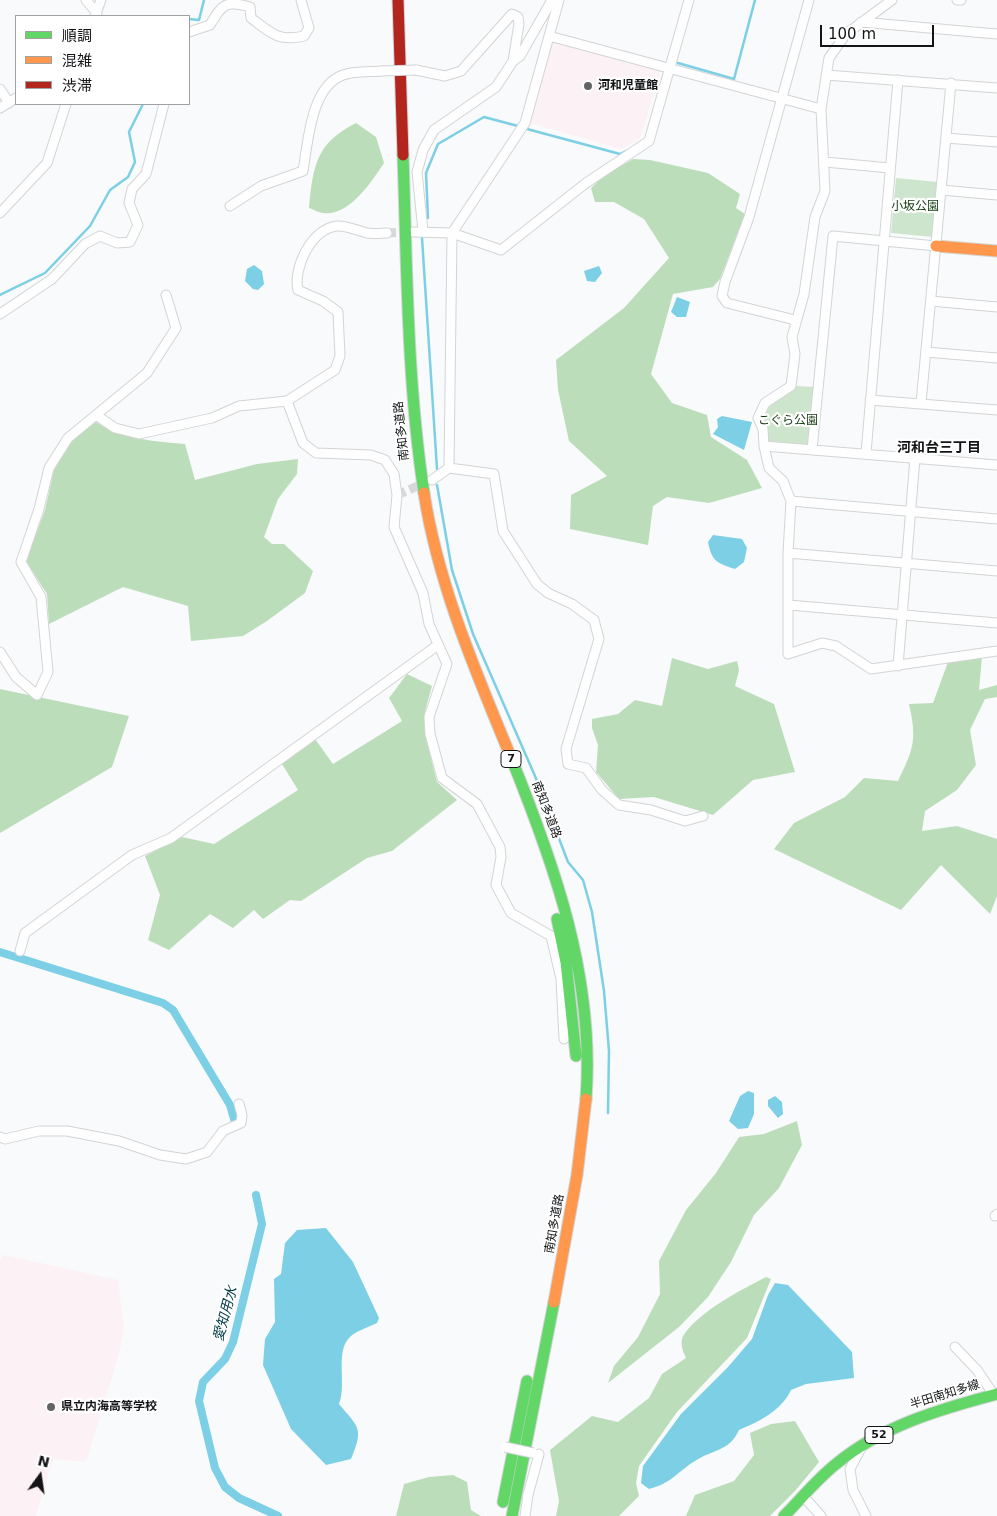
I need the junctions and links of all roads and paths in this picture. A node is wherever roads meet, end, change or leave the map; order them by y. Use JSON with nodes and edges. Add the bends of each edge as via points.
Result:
{"nodes":[{"id":1,"x":86,"y":0,"type":"edge"},
{"id":2,"x":101,"y":0,"type":"edge"},
{"id":3,"x":301,"y":0,"type":"edge"},
{"id":4,"x":388,"y":0,"type":"edge"},
{"id":5,"x":398,"y":0,"type":"edge"},
{"id":6,"x":552,"y":0,"type":"edge"},
{"id":7,"x":559,"y":0,"type":"edge"},
{"id":8,"x":689,"y":0,"type":"edge"},
{"id":9,"x":809,"y":0,"type":"edge"},
{"id":10,"x":892,"y":0,"type":"edge"},
{"id":11,"x":96,"y":15,"type":"edge"},
{"id":12,"x":861,"y":22,"type":"junction"},
{"id":13,"x":190,"y":32,"type":"edge"},
{"id":14,"x":997,"y":34,"type":"edge"},
{"id":15,"x":549,"y":36,"type":"junction"},
{"id":16,"x":513,"y":61,"type":"junction"},
{"id":17,"x":670,"y":67,"type":"junction"},
{"id":18,"x":826,"y":75,"type":"junction"},
{"id":19,"x":898,"y":80,"type":"junction"},
{"id":20,"x":951,"y":83,"type":"junction"},
{"id":21,"x":997,"y":88,"type":"edge"},
{"id":22,"x":0,"y":89,"type":"edge"},
{"id":23,"x":781,"y":98,"type":"junction"},
{"id":24,"x":12,"y":100,"type":"edge"},
{"id":25,"x":66,"y":105,"type":"edge"},
{"id":26,"x":164,"y":105,"type":"edge"},
{"id":27,"x":0,"y":108,"type":"edge"},
{"id":28,"x":821,"y":109,"type":"junction"},
{"id":29,"x":946,"y":138,"type":"junction"},
{"id":30,"x":997,"y":142,"type":"edge"},
{"id":31,"x":825,"y":162,"type":"junction"},
{"id":32,"x":890,"y":168,"type":"junction"},
{"id":33,"x":941,"y":190,"type":"junction"},
{"id":34,"x":997,"y":195,"type":"edge"},
{"id":35,"x":230,"y":206,"type":"dead end"},
{"id":36,"x":0,"y":213,"type":"edge"},
{"id":37,"x":423,"y":231,"type":"junction"},
{"id":38,"x":413,"y":232,"type":"tunnel mouth"},
{"id":39,"x":387,"y":233,"type":"tunnel mouth"},
{"id":40,"x":452,"y":233,"type":"junction"},
{"id":41,"x":883,"y":241,"type":"junction"},
{"id":42,"x":936,"y":246,"type":"junction"},
{"id":43,"x":997,"y":251,"type":"edge"},
{"id":44,"x":166,"y":295,"type":"dead end"},
{"id":45,"x":931,"y":301,"type":"junction"},
{"id":46,"x":997,"y":307,"type":"edge"},
{"id":47,"x":0,"y":314,"type":"edge"},
{"id":48,"x":795,"y":320,"type":"junction"},
{"id":49,"x":926,"y":352,"type":"junction"},
{"id":50,"x":997,"y":358,"type":"edge"},
{"id":51,"x":870,"y":400,"type":"junction"},
{"id":52,"x":287,"y":401,"type":"junction"},
{"id":53,"x":921,"y":403,"type":"junction"},
{"id":54,"x":997,"y":410,"type":"edge"},
{"id":55,"x":96,"y":416,"type":"junction"},
{"id":56,"x":764,"y":446,"type":"junction"},
{"id":57,"x":812,"y":450,"type":"junction"},
{"id":58,"x":866,"y":453,"type":"junction"},
{"id":59,"x":915,"y":458,"type":"junction"},
{"id":60,"x":997,"y":465,"type":"edge"},
{"id":61,"x":449,"y":468,"type":"junction"},
{"id":62,"x":432,"y":480,"type":"tunnel mouth"},
{"id":63,"x":792,"y":500,"type":"junction"},
{"id":64,"x":911,"y":512,"type":"junction"},
{"id":65,"x":997,"y":519,"type":"edge"},
{"id":66,"x":788,"y":553,"type":"junction"},
{"id":67,"x":907,"y":563,"type":"junction"},
{"id":68,"x":997,"y":571,"type":"edge"},
{"id":69,"x":789,"y":605,"type":"junction"},
{"id":70,"x":903,"y":615,"type":"junction"},
{"id":71,"x":997,"y":623,"type":"edge"},
{"id":72,"x":438,"y":645,"type":"junction"},
{"id":73,"x":997,"y":651,"type":"edge"},
{"id":74,"x":0,"y":652,"type":"edge"},
{"id":75,"x":898,"y":666,"type":"junction"},
{"id":76,"x":703,"y":816,"type":"dead end"},
{"id":77,"x":20,"y":951,"type":"dead end"},
{"id":78,"x":564,"y":1040,"type":"dead end"},
{"id":79,"x":239,"y":1104,"type":"dead end"},
{"id":80,"x":0,"y":1137,"type":"edge"},
{"id":81,"x":954,"y":1347,"type":"dead end"},
{"id":82,"x":995,"y":1395,"type":"edge"},
{"id":83,"x":864,"y":1443,"type":"junction"},
{"id":84,"x":505,"y":1447,"type":"dead end"},
{"id":85,"x":803,"y":1496,"type":"junction"},
{"id":86,"x":501,"y":1516,"type":"edge"},
{"id":87,"x":512,"y":1516,"type":"edge"},
{"id":88,"x":525,"y":1516,"type":"edge"},
{"id":89,"x":784,"y":1516,"type":"edge"},
{"id":90,"x":822,"y":1516,"type":"edge"},
{"id":91,"x":866,"y":1516,"type":"edge"}],
"edges":[{"from":1,"to":11,"type":"street"},
{"from":2,"to":11,"type":"street"},
{"from":3,"to":13,"type":"street","via":[[309,28],[304,36],[289,40],[275,36],[251,18],[250,6],[236,1],[220,7],[210,24]]},
{"from":4,"to":86,"type":"main road","name":"南知多道路","number":"7","via":[[397,306],[403,404],[419,526],[461,665],[549,891],[566,962],[576,1034],[575,1111],[564,1188]]},
{"from":5,"to":87,"type":"main road","name":"南知多道路","number":"7","via":[[412,397],[422,488],[440,568],[458,623],[562,896],[582,982],[587,1026],[588,1069],[582,1146]]},
{"from":6,"to":16,"type":"street","via":[[520,56]]},
{"from":7,"to":15,"type":"street"},
{"from":8,"to":17,"type":"street"},
{"from":9,"to":23,"type":"street"},
{"from":10,"to":12,"type":"street"},
{"from":12,"to":14,"type":"street"},
{"from":12,"to":18,"type":"street","via":[[846,34],[829,58]]},
{"from":15,"to":17,"type":"street"},
{"from":15,"to":40,"type":"street","via":[[525,123]]},
{"from":16,"to":35,"type":"street","bridge":true,"via":[[519,24],[518,17],[512,14],[461,71],[445,76],[416,70],[381,71],[345,74],[333,79],[315,106],[303,171],[261,186]]},
{"from":16,"to":37,"type":"street","via":[[496,87],[434,130],[423,150],[417,172]]},
{"from":17,"to":23,"type":"street"},
{"from":17,"to":40,"type":"street","via":[[649,141],[586,183],[501,250]]},
{"from":18,"to":19,"type":"street"},
{"from":18,"to":28,"type":"street"},
{"from":19,"to":20,"type":"street"},
{"from":19,"to":32,"type":"street"},
{"from":20,"to":21,"type":"street"},
{"from":20,"to":29,"type":"street"},
{"from":22,"to":24,"type":"street"},
{"from":23,"to":28,"type":"street"},
{"from":23,"to":48,"type":"street","via":[[750,217],[722,296],[727,303]]},
{"from":24,"to":27,"type":"street"},
{"from":25,"to":36,"type":"street","via":[[47,163]]},
{"from":26,"to":47,"type":"street","via":[[146,174],[132,189],[130,203],[138,225],[130,242],[117,243],[100,236],[86,244],[52,279]]},
{"from":28,"to":31,"type":"street"},
{"from":29,"to":30,"type":"street"},
{"from":29,"to":33,"type":"street"},
{"from":31,"to":32,"type":"street"},
{"from":31,"to":48,"type":"street","via":[[825,191],[815,218],[804,294]]},
{"from":32,"to":41,"type":"street"},
{"from":33,"to":34,"type":"street"},
{"from":33,"to":42,"type":"street"},
{"from":37,"to":38,"type":"street"},
{"from":37,"to":40,"type":"street"},
{"from":39,"to":52,"type":"street","via":[[337,226],[321,232],[308,247],[296,281],[298,290],[338,312],[340,356],[334,370]]},
{"from":40,"to":61,"type":"street"},
{"from":41,"to":42,"type":"street"},
{"from":41,"to":51,"type":"street"},
{"from":41,"to":57,"type":"street","via":[[834,236]]},
{"from":42,"to":43,"type":"main road"},
{"from":42,"to":45,"type":"street"},
{"from":44,"to":55,"type":"street","via":[[176,328],[147,373]]},
{"from":45,"to":46,"type":"street"},
{"from":45,"to":49,"type":"street"},
{"from":48,"to":56,"type":"street","via":[[791,386],[765,403],[758,418],[763,429]]},
{"from":49,"to":50,"type":"street"},
{"from":49,"to":53,"type":"street"},
{"from":51,"to":53,"type":"street"},
{"from":51,"to":58,"type":"street"},
{"from":52,"to":55,"type":"street","via":[[239,406],[212,418],[139,434],[115,428]]},
{"from":52,"to":72,"type":"street","via":[[303,443],[316,453],[371,455],[385,460],[394,474],[397,495],[394,527],[423,593],[428,624]]},
{"from":53,"to":54,"type":"street"},
{"from":55,"to":74,"type":"street","via":[[68,438],[49,468],[21,562],[41,597],[48,672],[37,695],[16,676]]},
{"from":56,"to":57,"type":"street"},
{"from":56,"to":63,"type":"street","via":[[769,468],[783,481]]},
{"from":57,"to":58,"type":"street"},
{"from":58,"to":59,"type":"street"},
{"from":59,"to":60,"type":"street"},
{"from":59,"to":64,"type":"street"},
{"from":61,"to":62,"type":"street"},
{"from":61,"to":76,"type":"street","via":[[494,474],[503,531],[537,584],[594,620],[599,638],[566,749],[568,764],[586,768],[602,790],[619,805],[651,810],[685,822]]},
{"from":63,"to":64,"type":"street"},
{"from":63,"to":66,"type":"street"},
{"from":64,"to":65,"type":"street"},
{"from":64,"to":67,"type":"street"},
{"from":66,"to":67,"type":"street"},
{"from":66,"to":69,"type":"street"},
{"from":67,"to":68,"type":"street"},
{"from":67,"to":70,"type":"street"},
{"from":69,"to":70,"type":"street"},
{"from":69,"to":75,"type":"street","via":[[788,654],[822,643],[836,646],[871,669]]},
{"from":70,"to":71,"type":"street"},
{"from":70,"to":75,"type":"street"},
{"from":72,"to":77,"type":"street","via":[[171,838],[132,855],[25,933]]},
{"from":72,"to":78,"type":"street","via":[[447,664],[430,716],[430,734],[442,778],[477,804],[500,847],[496,884],[511,914],[551,936],[560,979]]},
{"from":73,"to":75,"type":"street"},
{"from":79,"to":80,"type":"street","via":[[241,1123],[223,1131],[206,1152],[186,1159],[67,1131],[39,1131],[5,1140]]},
{"from":81,"to":82,"type":"street","via":[[977,1370]]},
{"from":82,"to":83,"type":"main road","name":"半田南知多線","number":"52","via":[[933,1412]]},
{"from":83,"to":85,"type":"main road","name":"半田南知多線","number":"52","via":[[840,1460]]},
{"from":83,"to":91,"type":"street","via":[[850,1469],[853,1490]]},
{"from":84,"to":88,"type":"street","bridge":true,"via":[[536,1453]]},
{"from":85,"to":89,"type":"main road","name":"半田南知多線","number":"52"},
{"from":85,"to":90,"type":"street"}]}
